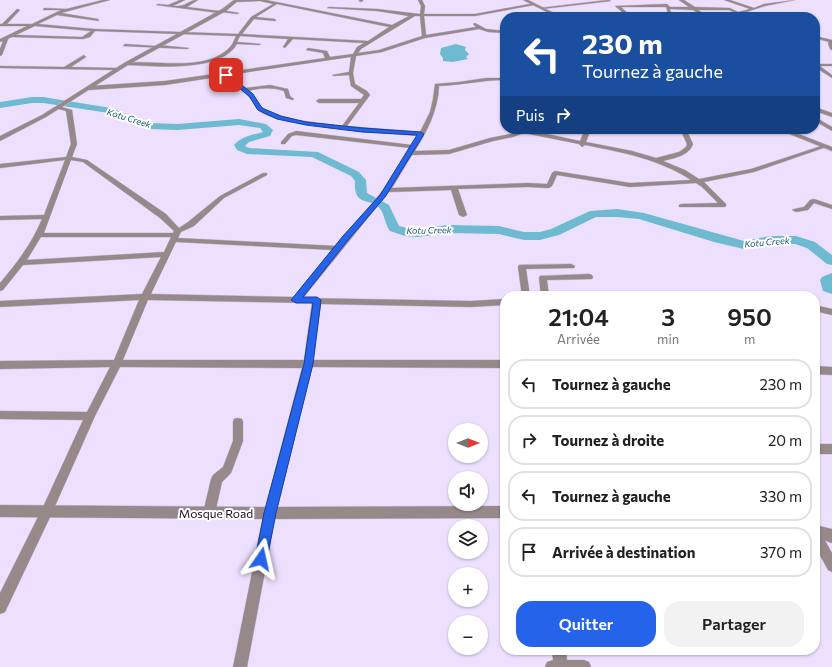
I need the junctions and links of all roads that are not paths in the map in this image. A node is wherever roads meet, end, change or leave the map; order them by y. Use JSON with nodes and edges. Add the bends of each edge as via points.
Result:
{"nodes":[{"id":1,"x":108,"y":0,"type":"edge"},
{"id":2,"x":183,"y":0,"type":"edge"},
{"id":3,"x":196,"y":0,"type":"edge"},
{"id":4,"x":262,"y":0,"type":"edge"},
{"id":5,"x":420,"y":0,"type":"edge"},
{"id":6,"x":525,"y":0,"type":"edge"},
{"id":7,"x":624,"y":0,"type":"edge"},
{"id":8,"x":663,"y":0,"type":"edge"},
{"id":9,"x":681,"y":0,"type":"edge"},
{"id":10,"x":727,"y":0,"type":"edge"},
{"id":11,"x":768,"y":0,"type":"edge"},
{"id":12,"x":793,"y":0,"type":"edge"},
{"id":13,"x":236,"y":1,"type":"edge"},
{"id":14,"x":609,"y":1,"type":"dead end"},
{"id":15,"x":721,"y":1,"type":"dead end"},
{"id":16,"x":784,"y":1,"type":"edge"},
{"id":17,"x":777,"y":2,"type":"junction"},
{"id":18,"x":335,"y":3,"type":"dead end"},
{"id":19,"x":275,"y":4,"type":"junction"},
{"id":20,"x":534,"y":4,"type":"junction"},
{"id":21,"x":158,"y":5,"type":"dead end"},
{"id":22,"x":0,"y":6,"type":"edge"},
{"id":23,"x":6,"y":6,"type":"dead end"},
{"id":24,"x":169,"y":6,"type":"junction"},
{"id":25,"x":634,"y":6,"type":"junction"},
{"id":26,"x":668,"y":7,"type":"junction"},
{"id":27,"x":183,"y":8,"type":"junction"},
{"id":28,"x":329,"y":8,"type":"junction"},
{"id":29,"x":542,"y":8,"type":"junction"},
{"id":30,"x":694,"y":8,"type":"junction"},
{"id":31,"x":44,"y":9,"type":"dead end"},
{"id":32,"x":69,"y":9,"type":"junction"},
{"id":33,"x":754,"y":9,"type":"junction"},
{"id":34,"x":18,"y":10,"type":"dead end"},
{"id":35,"x":220,"y":12,"type":"junction"},
{"id":36,"x":550,"y":12,"type":"edge"},
{"id":37,"x":624,"y":12,"type":"edge"},
{"id":38,"x":669,"y":12,"type":"edge"},
{"id":39,"x":700,"y":12,"type":"edge"},
{"id":40,"x":734,"y":12,"type":"edge"},
{"id":41,"x":746,"y":12,"type":"edge"},
{"id":42,"x":237,"y":13,"type":"dead end"},
{"id":43,"x":321,"y":13,"type":"junction"},
{"id":44,"x":57,"y":14,"type":"junction"},
{"id":45,"x":414,"y":15,"type":"junction"},
{"id":46,"x":422,"y":16,"type":"junction"},
{"id":47,"x":467,"y":16,"type":"junction"},
{"id":48,"x":252,"y":18,"type":"junction"},
{"id":49,"x":98,"y":20,"type":"dead end"},
{"id":50,"x":275,"y":20,"type":"dead end"},
{"id":51,"x":2,"y":25,"type":"edge"},
{"id":52,"x":35,"y":25,"type":"junction"},
{"id":53,"x":394,"y":27,"type":"junction"},
{"id":54,"x":479,"y":28,"type":"junction"},
{"id":55,"x":94,"y":30,"type":"junction"},
{"id":56,"x":182,"y":32,"type":"junction"},
{"id":57,"x":500,"y":32,"type":"edge"},
{"id":58,"x":277,"y":33,"type":"dead end"},
{"id":59,"x":239,"y":35,"type":"junction"},
{"id":60,"x":8,"y":37,"type":"junction"},
{"id":61,"x":54,"y":37,"type":"junction"},
{"id":62,"x":273,"y":37,"type":"junction"},
{"id":63,"x":424,"y":37,"type":"junction"},
{"id":64,"x":292,"y":38,"type":"junction"},
{"id":65,"x":820,"y":38,"type":"edge"},
{"id":66,"x":0,"y":41,"type":"edge"},
{"id":67,"x":48,"y":41,"type":"dead end"},
{"id":68,"x":832,"y":41,"type":"edge"},
{"id":69,"x":370,"y":42,"type":"junction"},
{"id":70,"x":235,"y":43,"type":"junction"},
{"id":71,"x":259,"y":44,"type":"dead end"},
{"id":72,"x":125,"y":45,"type":"dead end"},
{"id":73,"x":156,"y":46,"type":"junction"},
{"id":74,"x":285,"y":47,"type":"dead end"},
{"id":75,"x":187,"y":48,"type":"dead end"},
{"id":76,"x":308,"y":49,"type":"dead end"},
{"id":77,"x":832,"y":49,"type":"edge"},
{"id":78,"x":0,"y":55,"type":"edge"},
{"id":79,"x":354,"y":55,"type":"junction"},
{"id":80,"x":84,"y":56,"type":"dead end"},
{"id":81,"x":328,"y":59,"type":"junction"},
{"id":82,"x":126,"y":64,"type":"junction"},
{"id":83,"x":820,"y":65,"type":"edge"},
{"id":84,"x":832,"y":65,"type":"edge"},
{"id":85,"x":0,"y":67,"type":"edge"},
{"id":86,"x":820,"y":68,"type":"edge"},
{"id":87,"x":117,"y":69,"type":"junction"},
{"id":88,"x":64,"y":70,"type":"junction"},
{"id":89,"x":351,"y":73,"type":"junction"},
{"id":90,"x":226,"y":75,"type":"junction"},
{"id":91,"x":334,"y":75,"type":"dead end"},
{"id":92,"x":831,"y":76,"type":"edge"},
{"id":93,"x":500,"y":79,"type":"edge"},
{"id":94,"x":89,"y":88,"type":"junction"},
{"id":95,"x":244,"y":90,"type":"junction"},
{"id":96,"x":291,"y":99,"type":"dead end"},
{"id":97,"x":319,"y":101,"type":"dead end"},
{"id":98,"x":363,"y":101,"type":"junction"},
{"id":99,"x":61,"y":106,"type":"junction"},
{"id":100,"x":820,"y":111,"type":"edge"},
{"id":101,"x":832,"y":117,"type":"edge"},
{"id":102,"x":820,"y":122,"type":"edge"},
{"id":103,"x":344,"y":128,"type":"junction"},
{"id":104,"x":832,"y":129,"type":"edge"},
{"id":105,"x":421,"y":134,"type":"junction"},
{"id":106,"x":516,"y":134,"type":"edge"},
{"id":107,"x":536,"y":134,"type":"edge"},
{"id":108,"x":586,"y":134,"type":"edge"},
{"id":109,"x":686,"y":134,"type":"edge"},
{"id":110,"x":793,"y":134,"type":"edge"},
{"id":111,"x":0,"y":139,"type":"edge"},
{"id":112,"x":283,"y":143,"type":"dead end"},
{"id":113,"x":582,"y":144,"type":"junction"},
{"id":114,"x":829,"y":148,"type":"edge"},
{"id":115,"x":412,"y":150,"type":"junction"},
{"id":116,"x":70,"y":158,"type":"junction"},
{"id":117,"x":656,"y":160,"type":"junction"},
{"id":118,"x":0,"y":166,"type":"edge"},
{"id":119,"x":265,"y":174,"type":"dead end"},
{"id":120,"x":700,"y":181,"type":"junction"},
{"id":121,"x":454,"y":188,"type":"junction"},
{"id":122,"x":387,"y":190,"type":"junction"},
{"id":123,"x":681,"y":206,"type":"dead end"},
{"id":124,"x":832,"y":207,"type":"edge"},
{"id":125,"x":796,"y":210,"type":"dead end"},
{"id":126,"x":463,"y":215,"type":"dead end"},
{"id":127,"x":47,"y":217,"type":"junction"},
{"id":128,"x":0,"y":218,"type":"edge"},
{"id":129,"x":39,"y":235,"type":"junction"},
{"id":130,"x":176,"y":236,"type":"junction"},
{"id":131,"x":338,"y":248,"type":"junction"},
{"id":132,"x":167,"y":254,"type":"junction"},
{"id":133,"x":21,"y":263,"type":"junction"},
{"id":134,"x":571,"y":266,"type":"dead end"},
{"id":135,"x":589,"y":277,"type":"dead end"},
{"id":136,"x":0,"y":288,"type":"edge"},
{"id":137,"x":525,"y":291,"type":"edge"},
{"id":138,"x":544,"y":291,"type":"edge"},
{"id":139,"x":145,"y":298,"type":"junction"},
{"id":140,"x":296,"y":300,"type":"junction"},
{"id":141,"x":317,"y":300,"type":"junction"},
{"id":142,"x":500,"y":302,"type":"edge"},
{"id":143,"x":0,"y":304,"type":"edge"},
{"id":144,"x":820,"y":309,"type":"edge"},
{"id":145,"x":832,"y":312,"type":"edge"},
{"id":146,"x":117,"y":363,"type":"junction"},
{"id":147,"x":308,"y":364,"type":"junction"},
{"id":148,"x":500,"y":364,"type":"edge"},
{"id":149,"x":0,"y":365,"type":"edge"},
{"id":150,"x":820,"y":370,"type":"edge"},
{"id":151,"x":832,"y":370,"type":"edge"},
{"id":152,"x":0,"y":415,"type":"edge"},
{"id":153,"x":90,"y":416,"type":"junction"},
{"id":154,"x":238,"y":422,"type":"dead end"},
{"id":155,"x":820,"y":449,"type":"edge"},
{"id":156,"x":832,"y":449,"type":"edge"},
{"id":157,"x":0,"y":511,"type":"edge"},
{"id":158,"x":48,"y":511,"type":"junction"},
{"id":159,"x":500,"y":512,"type":"edge"},
{"id":160,"x":209,"y":513,"type":"junction"},
{"id":161,"x":270,"y":513,"type":"junction"},
{"id":162,"x":820,"y":532,"type":"edge"},
{"id":163,"x":832,"y":536,"type":"edge"},
{"id":164,"x":820,"y":543,"type":"edge"},
{"id":165,"x":832,"y":566,"type":"edge"},
{"id":166,"x":0,"y":607,"type":"edge"},
{"id":167,"x":560,"y":655,"type":"edge"},
{"id":168,"x":240,"y":667,"type":"edge"},
{"id":169,"x":552,"y":667,"type":"edge"},
{"id":170,"x":561,"y":667,"type":"edge"},
{"id":171,"x":584,"y":667,"type":"edge"}],
"edges":[{"from":1,"to":32,"type":"street"},
{"from":2,"to":24,"type":"street"},
{"from":3,"to":27,"type":"street"},
{"from":4,"to":13,"type":"street"},
{"from":4,"to":19,"type":"street"},
{"from":5,"to":46,"type":"street","via":[[424,9]]},
{"from":6,"to":20,"type":"street"},
{"from":7,"to":25,"type":"street"},
{"from":8,"to":26,"type":"street"},
{"from":9,"to":30,"type":"street"},
{"from":10,"to":15,"type":"street"},
{"from":10,"to":33,"type":"street"},
{"from":11,"to":17,"type":"street"},
{"from":12,"to":16,"type":"street"},
{"from":13,"to":35,"type":"street"},
{"from":14,"to":29,"type":"street"},
{"from":16,"to":17,"type":"street"},
{"from":17,"to":33,"type":"street"},
{"from":18,"to":28,"type":"street"},
{"from":19,"to":43,"type":"street"},
{"from":19,"to":48,"type":"street"},
{"from":20,"to":29,"type":"street"},
{"from":20,"to":47,"type":"street"},
{"from":21,"to":24,"type":"street"},
{"from":22,"to":23,"type":"street"},
{"from":24,"to":27,"type":"street"},
{"from":25,"to":26,"type":"street"},
{"from":25,"to":37,"type":"street","via":[[617,6]]},
{"from":26,"to":30,"type":"street"},
{"from":26,"to":38,"type":"street"},
{"from":27,"to":35,"type":"street"},
{"from":28,"to":43,"type":"street"},
{"from":28,"to":45,"type":"street","via":[[384,10]]},
{"from":29,"to":36,"type":"street"},
{"from":30,"to":39,"type":"street"},
{"from":30,"to":40,"type":"street","via":[[730,9]]},
{"from":31,"to":32,"type":"street"},
{"from":32,"to":44,"type":"street"},
{"from":33,"to":41,"type":"street"},
{"from":34,"to":51,"type":"street"},
{"from":35,"to":42,"type":"street"},
{"from":35,"to":56,"type":"street"},
{"from":43,"to":53,"type":"street"},
{"from":44,"to":49,"type":"street"},
{"from":44,"to":52,"type":"street"},
{"from":45,"to":46,"type":"street"},
{"from":45,"to":53,"type":"street"},
{"from":46,"to":47,"type":"street"},
{"from":46,"to":63,"type":"street"},
{"from":47,"to":54,"type":"street"},
{"from":48,"to":50,"type":"street"},
{"from":48,"to":59,"type":"street"},
{"from":51,"to":52,"type":"street"},
{"from":52,"to":55,"type":"street"},
{"from":52,"to":60,"type":"street"},
{"from":53,"to":69,"type":"street"},
{"from":54,"to":57,"type":"street"},
{"from":54,"to":63,"type":"street"},
{"from":55,"to":56,"type":"street"},
{"from":55,"to":61,"type":"street","via":[[83,38]]},
{"from":56,"to":59,"type":"street"},
{"from":56,"to":73,"type":"street"},
{"from":58,"to":62,"type":"street"},
{"from":59,"to":62,"type":"street"},
{"from":59,"to":70,"type":"street"},
{"from":60,"to":61,"type":"street"},
{"from":60,"to":66,"type":"street"},
{"from":60,"to":78,"type":"street"},
{"from":61,"to":67,"type":"street"},
{"from":62,"to":64,"type":"street"},
{"from":63,"to":79,"type":"street","via":[[380,51]]},
{"from":64,"to":69,"type":"street"},
{"from":64,"to":74,"type":"street"},
{"from":65,"to":68,"type":"street"},
{"from":68,"to":77,"type":"street"},
{"from":69,"to":79,"type":"street","via":[[359,48]]},
{"from":70,"to":71,"type":"street"},
{"from":70,"to":82,"type":"street","via":[[227,53],[203,63]]},
{"from":72,"to":73,"type":"street"},
{"from":73,"to":75,"type":"street"},
{"from":73,"to":82,"type":"street"},
{"from":76,"to":81,"type":"street","via":[[325,52]]},
{"from":79,"to":81,"type":"street"},
{"from":79,"to":89,"type":"street"},
{"from":80,"to":88,"type":"street"},
{"from":81,"to":90,"type":"street"},
{"from":82,"to":87,"type":"street"},
{"from":83,"to":84,"type":"street"},
{"from":85,"to":88,"type":"street"},
{"from":86,"to":92,"type":"street"},
{"from":87,"to":88,"type":"street"},
{"from":87,"to":94,"type":"street"},
{"from":89,"to":91,"type":"street"},
{"from":89,"to":98,"type":"street","via":[[353,85],[366,94]]},
{"from":90,"to":94,"type":"street","via":[[147,85]]},
{"from":90,"to":95,"type":"street"},
{"from":93,"to":105,"type":"street","via":[[436,85],[435,106]]},
{"from":94,"to":99,"type":"street"},
{"from":95,"to":96,"type":"street","via":[[272,86],[286,90]]},
{"from":95,"to":103,"type":"street","via":[[260,109],[272,115]]},
{"from":97,"to":98,"type":"street"},
{"from":98,"to":103,"type":"street"},
{"from":99,"to":111,"type":"street"},
{"from":99,"to":116,"type":"street","via":[[68,110],[74,144]]},
{"from":100,"to":101,"type":"street"},
{"from":102,"to":104,"type":"street"},
{"from":103,"to":105,"type":"street"},
{"from":105,"to":115,"type":"street"},
{"from":106,"to":115,"type":"street","via":[[449,152]]},
{"from":107,"to":113,"type":"street"},
{"from":108,"to":113,"type":"street"},
{"from":109,"to":117,"type":"street","via":[[690,142],[684,153]]},
{"from":110,"to":114,"type":"street"},
{"from":112,"to":115,"type":"street","via":[[296,133]]},
{"from":113,"to":117,"type":"street","via":[[616,149]]},
{"from":114,"to":120,"type":"street","via":[[752,171]]},
{"from":115,"to":122,"type":"street"},
{"from":116,"to":118,"type":"street"},
{"from":116,"to":127,"type":"street"},
{"from":116,"to":130,"type":"street","via":[[85,161],[163,216]]},
{"from":117,"to":120,"type":"street"},
{"from":119,"to":130,"type":"street","via":[[222,197]]},
{"from":120,"to":121,"type":"street","via":[[630,185],[555,173],[549,186]]},
{"from":120,"to":123,"type":"street","via":[[724,205]]},
{"from":121,"to":122,"type":"street"},
{"from":121,"to":126,"type":"street"},
{"from":122,"to":131,"type":"street"},
{"from":124,"to":125,"type":"street","via":[[812,201],[806,209]]},
{"from":127,"to":128,"type":"street"},
{"from":127,"to":129,"type":"street"},
{"from":129,"to":130,"type":"street"},
{"from":129,"to":133,"type":"street"},
{"from":130,"to":131,"type":"street"},
{"from":130,"to":132,"type":"street"},
{"from":131,"to":140,"type":"street"},
{"from":132,"to":133,"type":"street"},
{"from":132,"to":139,"type":"street"},
{"from":133,"to":136,"type":"street"},
{"from":134,"to":137,"type":"street","via":[[522,268]]},
{"from":135,"to":138,"type":"street","via":[[543,278]]},
{"from":139,"to":140,"type":"street"},
{"from":139,"to":143,"type":"street"},
{"from":139,"to":146,"type":"street"},
{"from":140,"to":141,"type":"street"},
{"from":141,"to":142,"type":"street","via":[[471,304]]},
{"from":141,"to":147,"type":"street"},
{"from":144,"to":145,"type":"street"},
{"from":146,"to":147,"type":"street"},
{"from":146,"to":149,"type":"street"},
{"from":146,"to":153,"type":"street"},
{"from":147,"to":148,"type":"street"},
{"from":147,"to":161,"type":"street"},
{"from":150,"to":151,"type":"street"},
{"from":152,"to":153,"type":"street"},
{"from":153,"to":158,"type":"street"},
{"from":154,"to":160,"type":"street","via":[[238,441],[227,470],[217,479]]},
{"from":155,"to":156,"type":"street"},
{"from":157,"to":158,"type":"street","name":"Mosque Road"},
{"from":158,"to":160,"type":"street","name":"Mosque Road"},
{"from":158,"to":166,"type":"street"},
{"from":159,"to":161,"type":"street","name":"Mosque Road"},
{"from":160,"to":161,"type":"street","name":"Mosque Road"},
{"from":161,"to":168,"type":"street"},
{"from":162,"to":163,"type":"street"},
{"from":164,"to":165,"type":"street"},
{"from":167,"to":170,"type":"street"},
{"from":169,"to":170,"type":"street"},
{"from":170,"to":171,"type":"street"}]}
